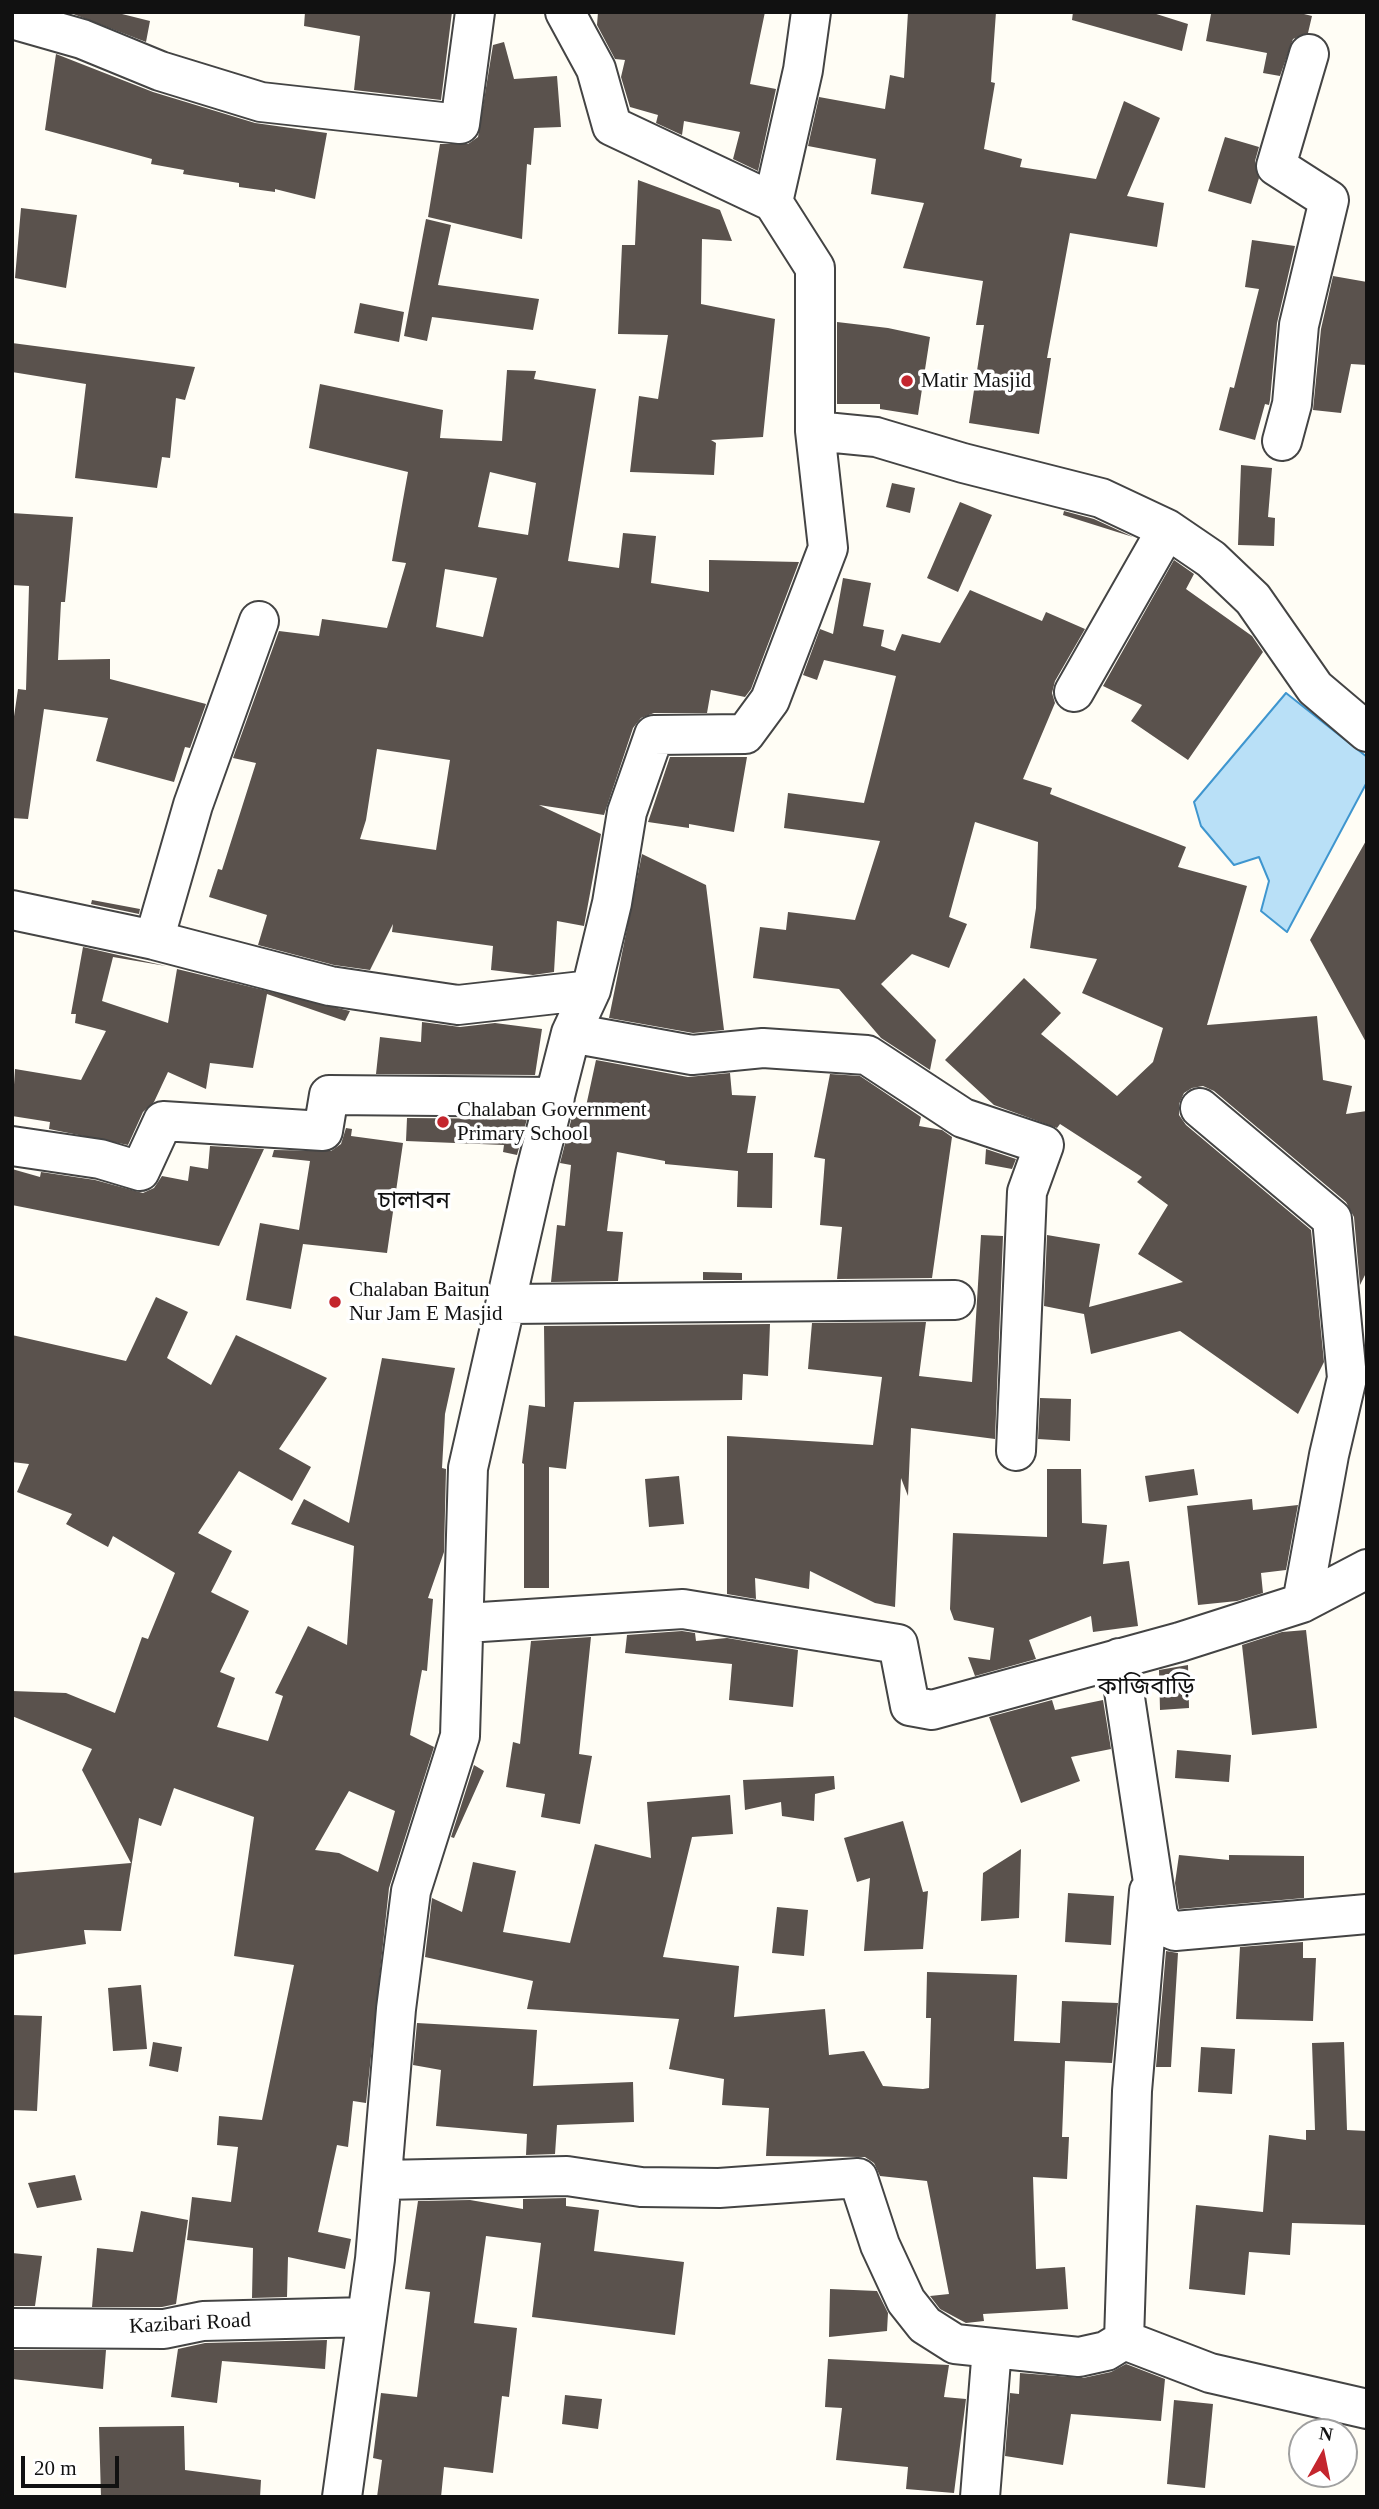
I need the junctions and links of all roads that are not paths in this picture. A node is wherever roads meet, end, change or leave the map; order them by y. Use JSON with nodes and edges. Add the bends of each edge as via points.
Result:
{"nodes":[{"id":1,"x":475,"y":12,"type":"edge"},
{"id":2,"x":565,"y":12,"type":"edge"},
{"id":3,"x":811,"y":12,"type":"edge"},
{"id":4,"x":12,"y":19,"type":"edge"},
{"id":5,"x":1309,"y":54,"type":"dead end"},
{"id":6,"x":773,"y":202,"type":"junction"},
{"id":7,"x":815,"y":431,"type":"junction"},
{"id":8,"x":1282,"y":441,"type":"dead end"},
{"id":9,"x":1167,"y":529,"type":"junction"},
{"id":10,"x":259,"y":621,"type":"dead end"},
{"id":11,"x":1074,"y":692,"type":"dead end"},
{"id":12,"x":1367,"y":732,"type":"edge"},
{"id":13,"x":12,"y":910,"type":"edge"},
{"id":14,"x":154,"y":940,"type":"junction"},
{"id":15,"x":590,"y":990,"type":"junction"},
{"id":16,"x":571,"y":1032,"type":"junction"},
{"id":17,"x":555,"y":1097,"type":"junction"},
{"id":18,"x":1200,"y":1108,"type":"dead end"},
{"id":19,"x":12,"y":1146,"type":"edge"},
{"id":20,"x":1352,"y":1277,"type":"edge"},
{"id":21,"x":955,"y":1300,"type":"dead end"},
{"id":22,"x":507,"y":1304,"type":"junction"},
{"id":23,"x":1016,"y":1451,"type":"dead end"},
{"id":24,"x":1367,"y":1569,"type":"edge"},
{"id":25,"x":1302,"y":1603,"type":"junction"},
{"id":26,"x":466,"y":1623,"type":"junction"},
{"id":27,"x":1119,"y":1658,"type":"junction"},
{"id":28,"x":1151,"y":1867,"type":"junction"},
{"id":29,"x":1367,"y":1914,"type":"edge"},
{"id":30,"x":383,"y":2180,"type":"junction"},
{"id":31,"x":367,"y":2317,"type":"junction"},
{"id":32,"x":12,"y":2328,"type":"edge"},
{"id":33,"x":1124,"y":2340,"type":"junction"},
{"id":34,"x":992,"y":2348,"type":"junction"},
{"id":35,"x":1367,"y":2409,"type":"edge"},
{"id":36,"x":342,"y":2497,"type":"edge"},
{"id":37,"x":980,"y":2497,"type":"edge"}],
"edges":[{"from":1,"to":4,"type":"street","via":[[460,124],[261,102]]},
{"from":2,"to":6,"type":"street","via":[[596,69],[612,125]]},
{"from":3,"to":6,"type":"street","via":[[803,70]]},
{"from":5,"to":8,"type":"street","via":[[1276,166],[1329,200],[1299,325],[1292,404]]},
{"from":6,"to":7,"type":"street","via":[[815,268]]},
{"from":7,"to":9,"type":"street","via":[[876,437],[1101,498]]},
{"from":7,"to":15,"type":"street","via":[[828,548],[770,700],[745,734],[654,735],[627,813],[612,903]]},
{"from":9,"to":11,"type":"street"},
{"from":9,"to":12,"type":"street","via":[[1211,559],[1253,599],[1315,688]]},
{"from":10,"to":14,"type":"street","via":[[193,805]]},
{"from":13,"to":14,"type":"street"},
{"from":14,"to":15,"type":"street","via":[[330,986],[458,1005]]},
{"from":15,"to":16,"type":"street"},
{"from":16,"to":17,"type":"street"},
{"from":16,"to":23,"type":"street","via":[[692,1055],[763,1048],[867,1055],[963,1118],[1044,1145],[1027,1192]]},
{"from":17,"to":19,"type":"street","via":[[329,1095],[323,1131],[163,1121],[140,1171],[100,1159]]},
{"from":17,"to":22,"type":"street"},
{"from":18,"to":20,"type":"street","via":[[1332,1219]]},
{"from":20,"to":25,"type":"street","via":[[1346,1378]]},
{"from":21,"to":22,"type":"street"},
{"from":22,"to":26,"type":"street","via":[[468,1468]]},
{"from":24,"to":25,"type":"street"},
{"from":25,"to":27,"type":"street"},
{"from":26,"to":27,"type":"street","via":[[683,1609],[898,1644],[910,1706],[932,1710]]},
{"from":26,"to":30,"type":"street","via":[[460,1736],[411,1891],[396,2009]]},
{"from":27,"to":28,"type":"street"},
{"from":28,"to":29,"type":"street","via":[[1158,1915],[1164,1926],[1175,1931]]},
{"from":28,"to":33,"type":"street","via":[[1132,2091]]},
{"from":30,"to":31,"type":"street"},
{"from":30,"to":34,"type":"street","via":[[567,2176],[641,2186],[719,2188],[858,2178],[880,2245],[906,2301],[926,2325],[955,2344]]},
{"from":31,"to":32,"type":"street","name":"Kazibari Road","via":[[204,2321],[164,2329]]},
{"from":31,"to":36,"type":"street"},
{"from":33,"to":34,"type":"street","via":[[1106,2351],[1079,2357]]},
{"from":33,"to":35,"type":"street","via":[[1210,2372]]},
{"from":34,"to":37,"type":"street"}]}
